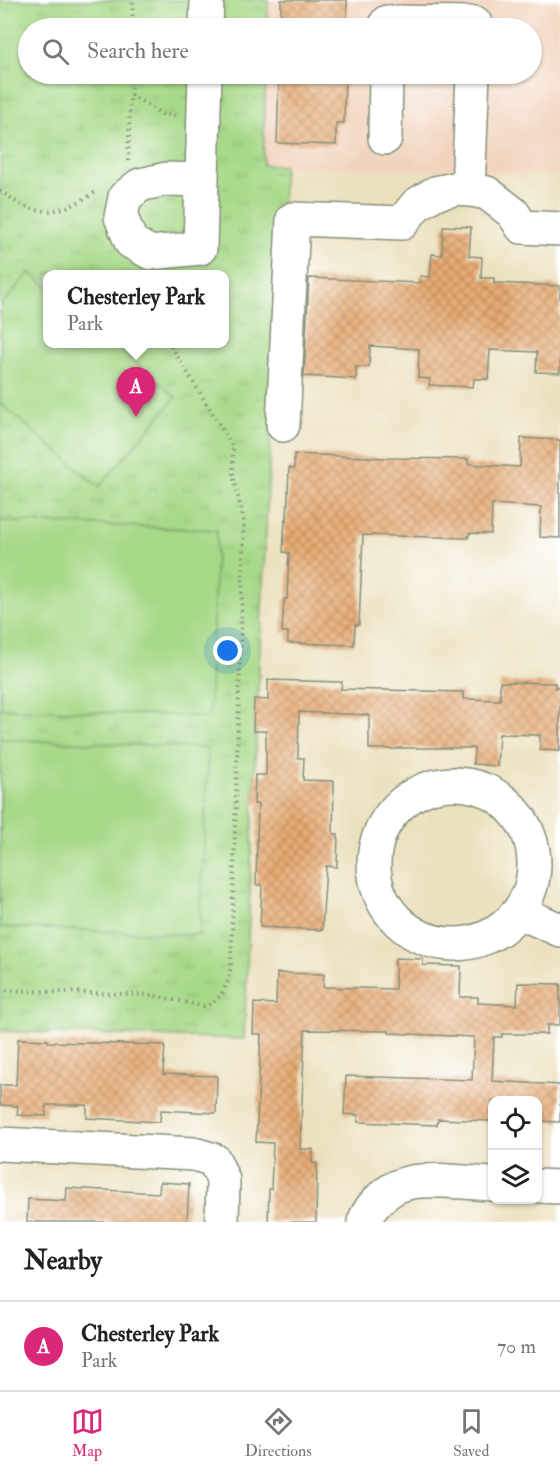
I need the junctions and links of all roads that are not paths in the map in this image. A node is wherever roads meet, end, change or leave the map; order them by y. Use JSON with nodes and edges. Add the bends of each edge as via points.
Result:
{"nodes":[{"id":1,"x":207,"y":0,"type":"edge"},
{"id":2,"x":387,"y":17,"type":"edge"},
{"id":3,"x":475,"y":17,"type":"edge"},
{"id":4,"x":206,"y":18,"type":"edge"},
{"id":5,"x":205,"y":84,"type":"edge"},
{"id":6,"x":386,"y":84,"type":"edge"},
{"id":7,"x":473,"y":84,"type":"edge"},
{"id":8,"x":385,"y":138,"type":"dead end"},
{"id":9,"x":202,"y":180,"type":"dead end"},
{"id":10,"x":468,"y":189,"type":"junction"},
{"id":11,"x":560,"y":229,"type":"edge"},
{"id":12,"x":283,"y":425,"type":"dead end"},
{"id":13,"x":519,"y":912,"type":"junction"},
{"id":14,"x":560,"y":930,"type":"edge"},
{"id":15,"x":0,"y":1144,"type":"edge"},
{"id":16,"x":488,"y":1184,"type":"edge"},
{"id":17,"x":542,"y":1186,"type":"edge"},
{"id":18,"x":560,"y":1187,"type":"edge"},
{"id":19,"x":222,"y":1222,"type":"edge"},
{"id":20,"x":364,"y":1222,"type":"edge"}],
"edges":[{"from":1,"to":4,"type":"street"},
{"from":2,"to":3,"type":"street"},
{"from":5,"to":9,"type":"street"},
{"from":6,"to":8,"type":"street"},
{"from":7,"to":10,"type":"street"},
{"from":10,"to":11,"type":"street","via":[[487,193],[513,213],[522,227]]},
{"from":10,"to":12,"type":"street","via":[[435,193],[416,205],[402,223],[293,219]]},
{"from":13,"to":13,"type":"street","via":[[531,888],[535,862],[530,835],[516,812],[496,795],[472,785],[445,783],[419,791],[397,806],[381,827],[374,853],[374,880],[383,904],[401,925],[423,939],[449,945],[476,942],[500,931]]},
{"from":13,"to":14,"type":"street"},
{"from":15,"to":19,"type":"street","via":[[194,1154],[214,1160],[224,1180]]},
{"from":16,"to":20,"type":"street","via":[[410,1182],[392,1189],[374,1203]]},
{"from":17,"to":18,"type":"street"}]}
